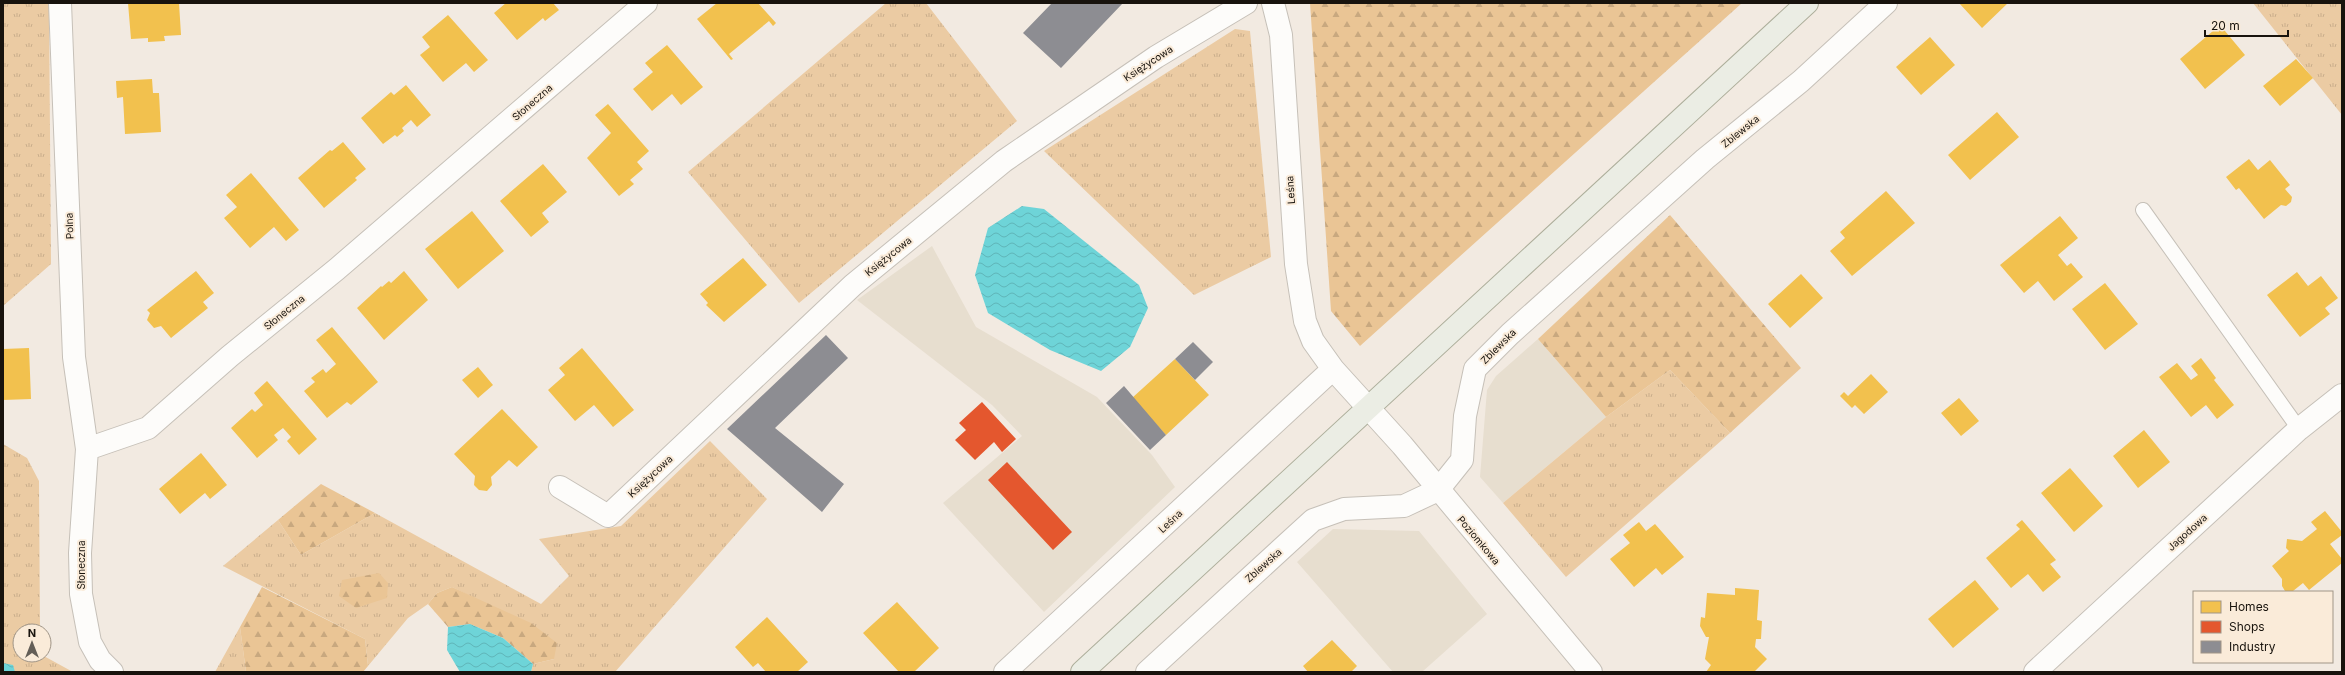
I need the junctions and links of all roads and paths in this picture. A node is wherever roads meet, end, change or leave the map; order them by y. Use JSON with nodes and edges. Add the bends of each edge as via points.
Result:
{"nodes":[{"id":1,"x":60,"y":3,"type":"edge"},
{"id":2,"x":646,"y":3,"type":"edge"},
{"id":3,"x":1246,"y":3,"type":"edge"},
{"id":4,"x":1273,"y":3,"type":"edge"},
{"id":5,"x":1807,"y":3,"type":"edge"},
{"id":6,"x":1886,"y":3,"type":"edge"},
{"id":7,"x":2143,"y":210,"type":"dead end"},
{"id":8,"x":1333,"y":369,"type":"junction"},
{"id":9,"x":2342,"y":395,"type":"edge"},
{"id":10,"x":1369,"y":407,"type":"junction"},
{"id":11,"x":2300,"y":430,"type":"junction"},
{"id":12,"x":87,"y":449,"type":"junction"},
{"id":13,"x":560,"y":487,"type":"dead end"},
{"id":14,"x":1438,"y":490,"type":"junction"},
{"id":15,"x":112,"y":672,"type":"edge"},
{"id":16,"x":1005,"y":672,"type":"edge"},
{"id":17,"x":1082,"y":672,"type":"edge"},
{"id":18,"x":1147,"y":672,"type":"edge"},
{"id":19,"x":1591,"y":672,"type":"edge"},
{"id":20,"x":2035,"y":672,"type":"edge"}],
"edges":[{"from":1,"to":12,"type":"street","name":"Polna","via":[[74,357]]},
{"from":2,"to":12,"type":"street","name":"Słoneczna","via":[[148,428]]},
{"from":3,"to":13,"type":"street","name":"Księżycowa","via":[[1156,57],[1004,161],[853,285],[608,516]]},
{"from":4,"to":8,"type":"street","name":"Leśna","via":[[1281,35],[1294,234],[1305,321],[1313,341]]},
{"from":5,"to":10,"type":"main road"},
{"from":6,"to":14,"type":"street","name":"Zblewska","via":[[1802,81],[1705,159],[1510,334],[1475,369],[1465,416],[1462,460]]},
{"from":7,"to":11,"type":"lane"},
{"from":8,"to":10,"type":"street","name":"Leśna"},
{"from":8,"to":16,"type":"street","name":"Leśna"},
{"from":9,"to":11,"type":"street","name":"Jagodowa"},
{"from":10,"to":14,"type":"street","name":"Poziomkowa"},
{"from":10,"to":17,"type":"main road"},
{"from":11,"to":20,"type":"street","name":"Jagodowa"},
{"from":12,"to":15,"type":"street","name":"Słoneczna","via":[[80,553],[81,594],[90,642],[100,660]]},
{"from":14,"to":18,"type":"street","name":"Zblewska","via":[[1404,506],[1344,509],[1313,520]]},
{"from":14,"to":19,"type":"street","name":"Poziomkowa"}]}
